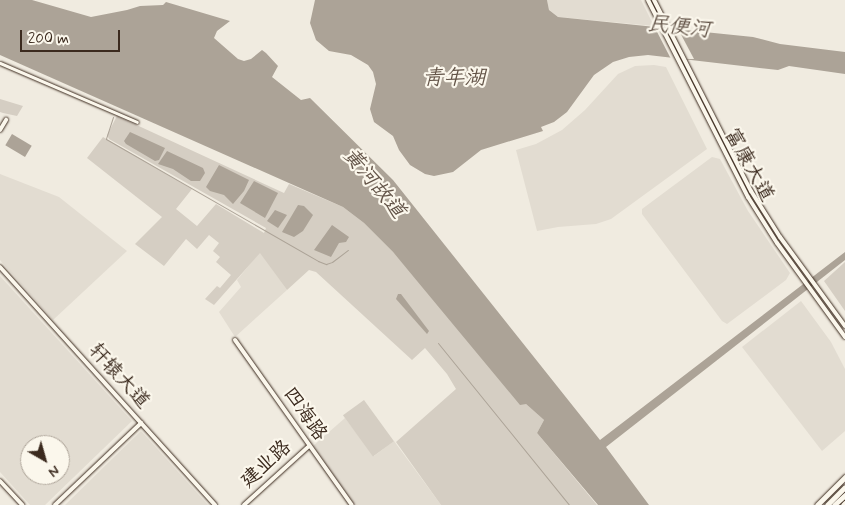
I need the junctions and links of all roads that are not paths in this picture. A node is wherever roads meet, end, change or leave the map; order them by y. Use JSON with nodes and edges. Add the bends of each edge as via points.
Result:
{"nodes":[{"id":1,"x":648,"y":0,"type":"edge"},
{"id":2,"x":654,"y":0,"type":"edge"},
{"id":3,"x":0,"y":63,"type":"edge"},
{"id":4,"x":6,"y":120,"type":"dead end"},
{"id":5,"x":137,"y":122,"type":"dead end"},
{"id":6,"x":0,"y":130,"type":"edge"},
{"id":7,"x":0,"y":267,"type":"edge"},
{"id":8,"x":820,"y":296,"type":"junction"},
{"id":9,"x":845,"y":326,"type":"edge"},
{"id":10,"x":845,"y":337,"type":"edge"},
{"id":11,"x":234,"y":340,"type":"dead end"},
{"id":12,"x":141,"y":423,"type":"junction"},
{"id":13,"x":309,"y":446,"type":"junction"},
{"id":14,"x":845,"y":478,"type":"edge"},
{"id":15,"x":0,"y":481,"type":"edge"},
{"id":16,"x":845,"y":487,"type":"edge"},
{"id":17,"x":845,"y":495,"type":"edge"},
{"id":18,"x":22,"y":505,"type":"edge"},
{"id":19,"x":55,"y":505,"type":"edge"},
{"id":20,"x":215,"y":505,"type":"edge"},
{"id":21,"x":244,"y":505,"type":"edge"},
{"id":22,"x":352,"y":505,"type":"edge"},
{"id":23,"x":817,"y":505,"type":"edge"},
{"id":24,"x":827,"y":505,"type":"edge"},
{"id":25,"x":834,"y":505,"type":"edge"}],
"edges":[{"from":1,"to":8,"type":"street","name":"富康大道","via":[[748,196],[777,243]]},
{"from":2,"to":8,"type":"street","name":"富康大道","via":[[752,191]]},
{"from":3,"to":5,"type":"street"},
{"from":4,"to":6,"type":"street"},
{"from":7,"to":12,"type":"street","name":"轩辕大道"},
{"from":8,"to":9,"type":"street"},
{"from":8,"to":10,"type":"street"},
{"from":11,"to":13,"type":"street","name":"四海路"},
{"from":12,"to":19,"type":"street"},
{"from":12,"to":20,"type":"street","name":"轩辕大道"},
{"from":13,"to":21,"type":"street","name":"建业路"},
{"from":13,"to":22,"type":"street","name":"四海路"},
{"from":14,"to":23,"type":"main road"},
{"from":15,"to":18,"type":"street"},
{"from":16,"to":24,"type":"main road"},
{"from":17,"to":25,"type":"main road"}]}
